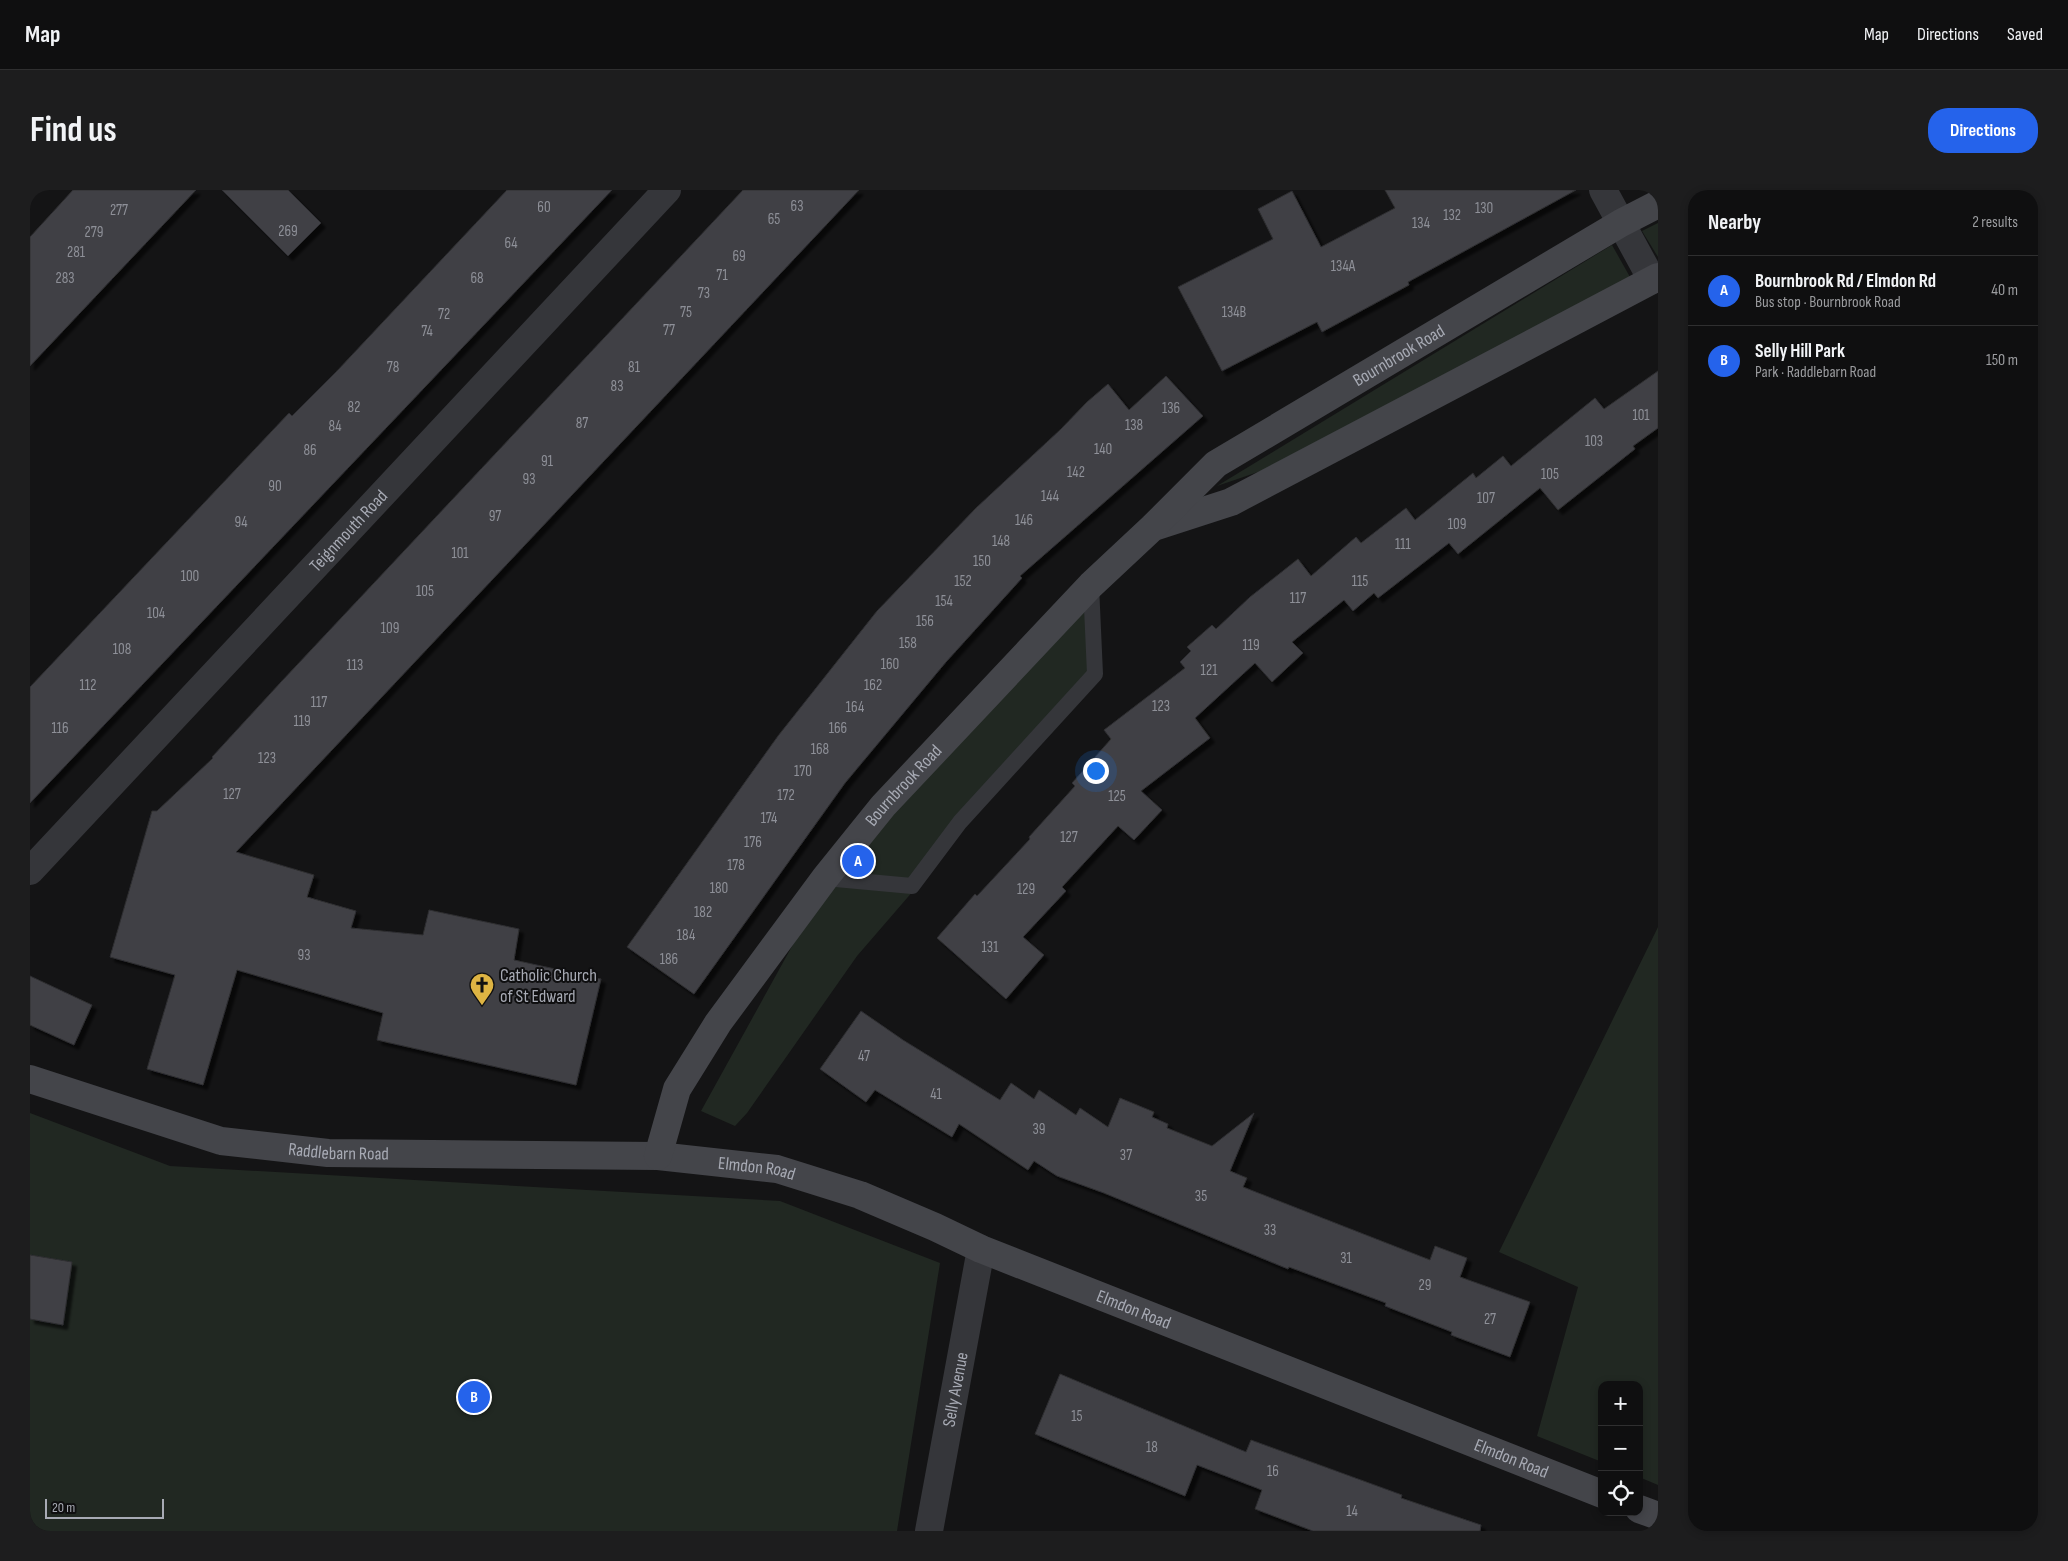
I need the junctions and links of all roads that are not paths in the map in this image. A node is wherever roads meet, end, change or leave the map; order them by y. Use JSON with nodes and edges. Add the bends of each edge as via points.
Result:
{"nodes":[{"id":1,"x":667,"y":190,"type":"edge"},
{"id":2,"x":1604,"y":190,"type":"edge"},
{"id":3,"x":1658,"y":204,"type":"edge"},
{"id":4,"x":1621,"y":223,"type":"junction"},
{"id":5,"x":1655,"y":278,"type":"edge"},
{"id":6,"x":1153,"y":527,"type":"junction"},
{"id":7,"x":1090,"y":585,"type":"junction"},
{"id":8,"x":30,"y":871,"type":"edge"},
{"id":9,"x":825,"y":878,"type":"junction"},
{"id":10,"x":30,"y":1079,"type":"edge"},
{"id":11,"x":658,"y":1156,"type":"junction"},
{"id":12,"x":981,"y":1249,"type":"junction"},
{"id":13,"x":1598,"y":1492,"type":"edge"},
{"id":14,"x":1643,"y":1510,"type":"edge"},
{"id":15,"x":1658,"y":1516,"type":"edge"},
{"id":16,"x":929,"y":1531,"type":"edge"}],
"edges":[{"from":1,"to":8,"type":"street","name":"Teignmouth Road"},
{"from":2,"to":4,"type":"street"},
{"from":3,"to":4,"type":"street","name":"Bournbrook Road"},
{"from":4,"to":5,"type":"street"},
{"from":4,"to":6,"type":"street","name":"Bournbrook Road","via":[[1216,464]]},
{"from":5,"to":6,"type":"street","name":"Bournbrook Road","via":[[1231,502]]},
{"from":6,"to":7,"type":"street","name":"Bournbrook Road"},
{"from":7,"to":9,"type":"street","name":"Bournbrook Road","via":[[883,806]]},
{"from":7,"to":9,"type":"lane","via":[[1095,674],[960,822],[912,886]]},
{"from":9,"to":11,"type":"street","name":"Bournbrook Road","via":[[718,1023],[677,1089]]},
{"from":10,"to":11,"type":"street","name":"Raddlebarn Road","via":[[222,1141],[328,1153]]},
{"from":11,"to":12,"type":"street","name":"Elmdon Road","via":[[777,1169],[860,1195]]},
{"from":12,"to":13,"type":"street","name":"Elmdon Road"},
{"from":12,"to":16,"type":"street","name":"Selly Avenue"},
{"from":14,"to":15,"type":"street"}]}
